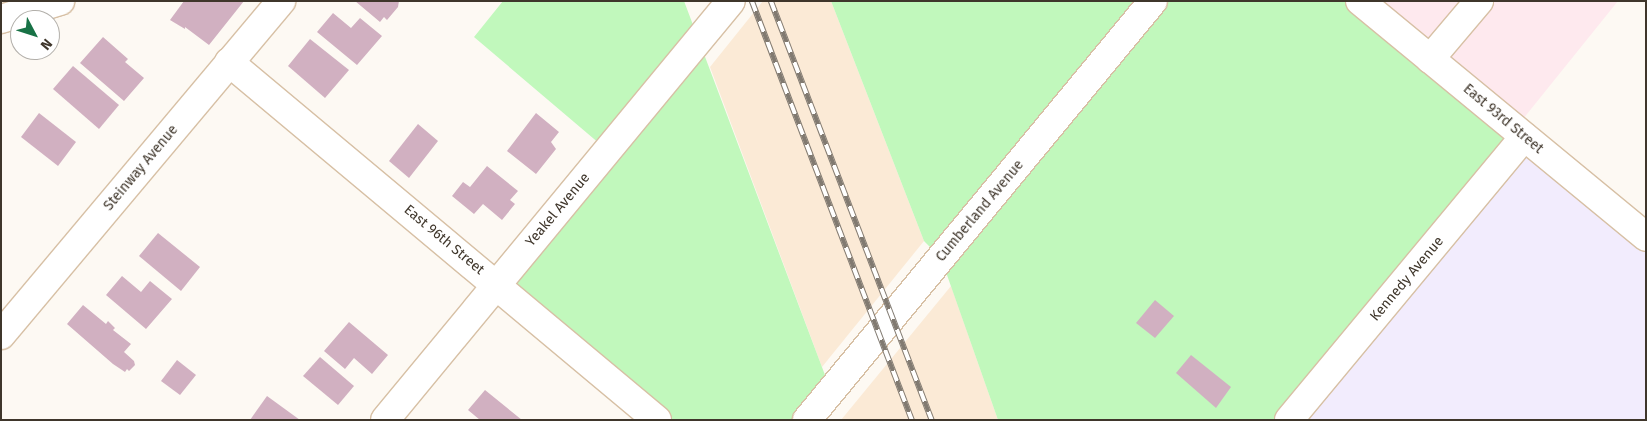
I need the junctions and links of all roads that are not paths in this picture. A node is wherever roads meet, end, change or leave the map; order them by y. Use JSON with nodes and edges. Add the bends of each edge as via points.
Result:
{"nodes":[{"id":1,"x":60,"y":1,"type":"edge"},
{"id":2,"x":281,"y":1,"type":"edge"},
{"id":3,"x":731,"y":1,"type":"edge"},
{"id":4,"x":1153,"y":1,"type":"edge"},
{"id":5,"x":1360,"y":1,"type":"edge"},
{"id":6,"x":1479,"y":1,"type":"edge"},
{"id":7,"x":1,"y":19,"type":"edge"},
{"id":8,"x":1430,"y":59,"type":"junction"},
{"id":9,"x":229,"y":62,"type":"junction"},
{"id":10,"x":1524,"y":138,"type":"junction"},
{"id":11,"x":1646,"y":237,"type":"edge"},
{"id":12,"x":497,"y":284,"type":"junction"},
{"id":13,"x":1,"y":335,"type":"edge"},
{"id":14,"x":385,"y":420,"type":"edge"},
{"id":15,"x":657,"y":420,"type":"edge"},
{"id":16,"x":807,"y":420,"type":"edge"},
{"id":17,"x":1289,"y":420,"type":"edge"}],
"edges":[{"from":1,"to":7,"type":"street"},
{"from":2,"to":9,"type":"street","name":"Steinway Avenue"},
{"from":3,"to":12,"type":"street","name":"Yeakel Avenue"},
{"from":4,"to":16,"type":"street","name":"Cumberland Avenue"},
{"from":5,"to":8,"type":"street","name":"East 93rd Street"},
{"from":6,"to":8,"type":"street"},
{"from":8,"to":10,"type":"street","name":"East 93rd Street"},
{"from":9,"to":12,"type":"street","name":"East 96th Street"},
{"from":9,"to":13,"type":"street","name":"Steinway Avenue"},
{"from":10,"to":11,"type":"street","name":"East 93rd Street"},
{"from":10,"to":17,"type":"street","name":"Kennedy Avenue"},
{"from":12,"to":14,"type":"street","name":"Yeakel Avenue"},
{"from":12,"to":15,"type":"street","name":"East 96th Street"}]}
